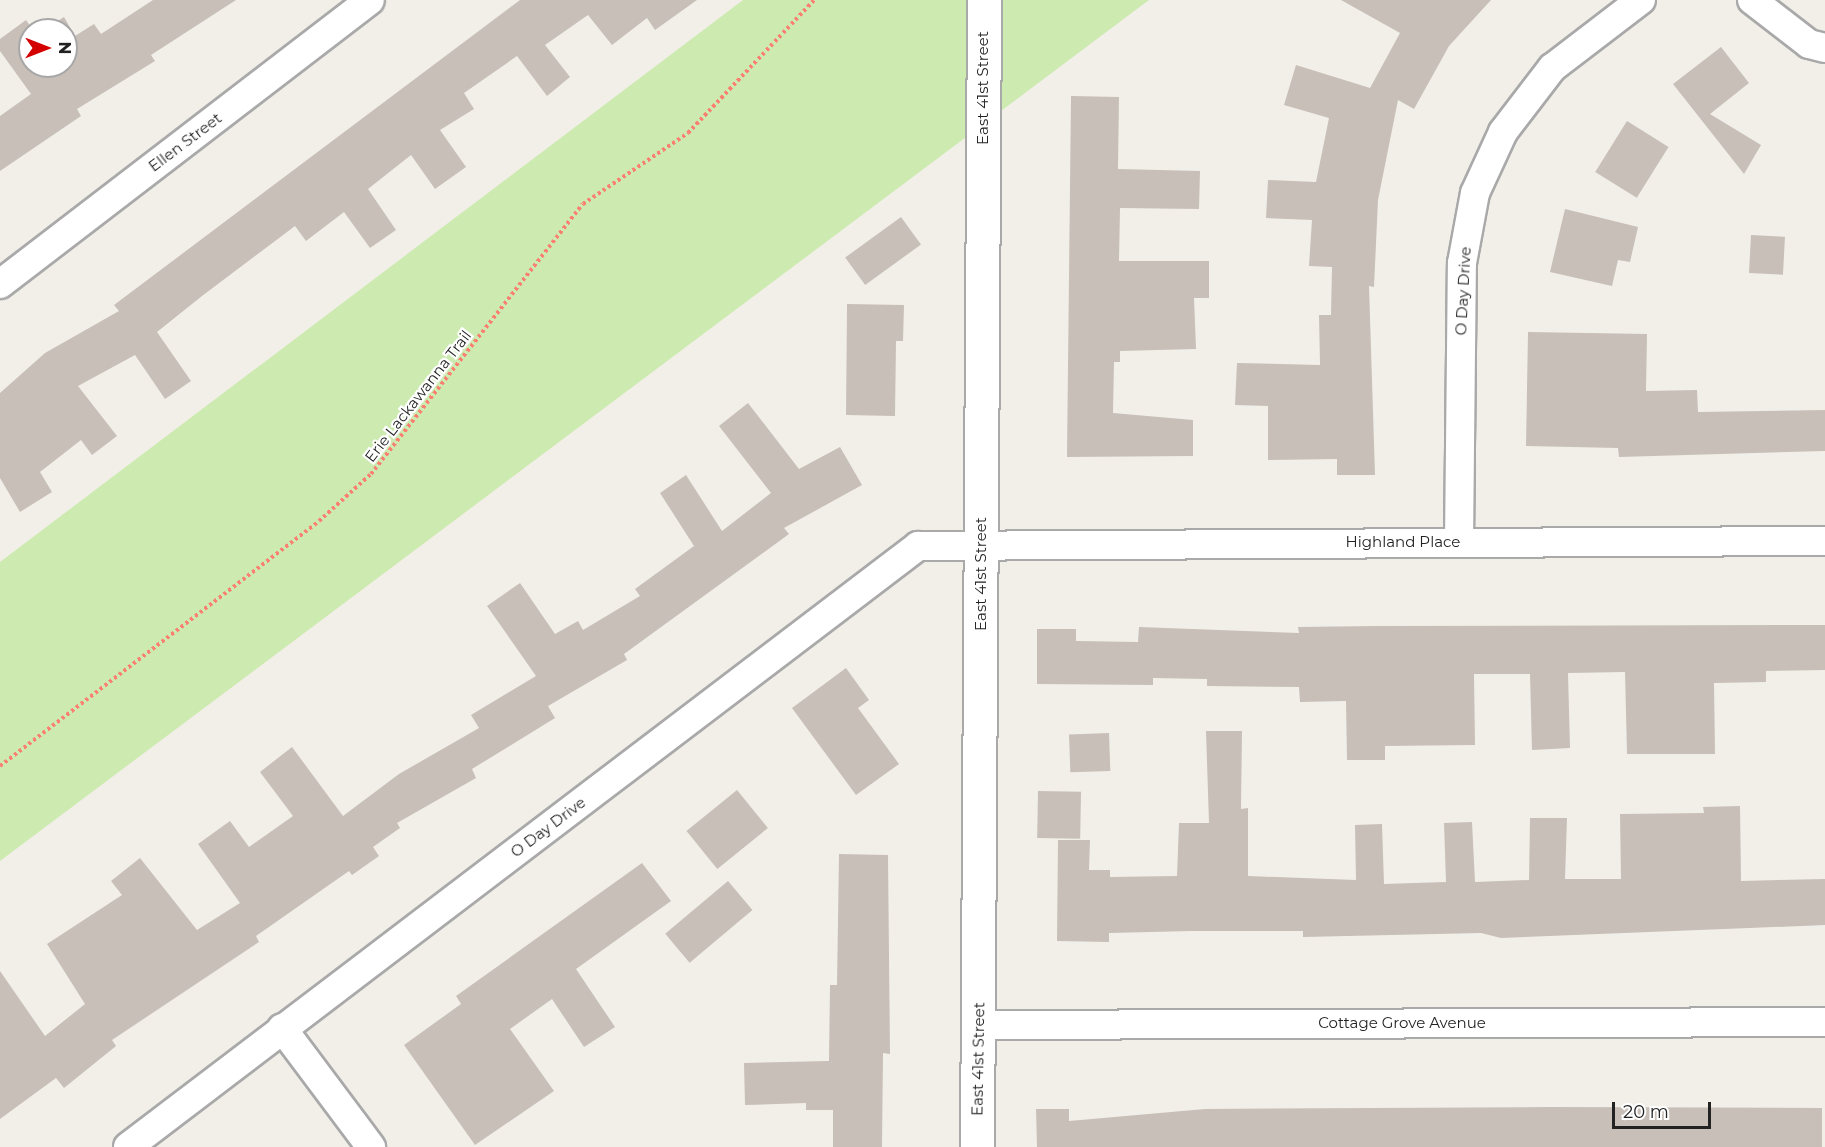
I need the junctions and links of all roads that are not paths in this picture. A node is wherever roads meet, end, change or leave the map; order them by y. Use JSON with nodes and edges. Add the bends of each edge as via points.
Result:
{"nodes":[{"id":1,"x":370,"y":0,"type":"edge"},
{"id":2,"x":984,"y":0,"type":"edge"},
{"id":3,"x":1641,"y":0,"type":"edge"},
{"id":4,"x":1752,"y":0,"type":"edge"},
{"id":5,"x":1825,"y":48,"type":"edge"},
{"id":6,"x":0,"y":284,"type":"edge"},
{"id":7,"x":1825,"y":541,"type":"edge"},
{"id":8,"x":981,"y":542,"type":"junction"},
{"id":9,"x":1459,"y":542,"type":"junction"},
{"id":10,"x":1825,"y":1022,"type":"edge"},
{"id":11,"x":978,"y":1025,"type":"junction"},
{"id":12,"x":282,"y":1028,"type":"junction"},
{"id":13,"x":128,"y":1147,"type":"edge"},
{"id":14,"x":371,"y":1147,"type":"edge"},
{"id":15,"x":976,"y":1147,"type":"edge"}],
"edges":[{"from":1,"to":6,"type":"street","name":"Ellen Street"},
{"from":2,"to":8,"type":"street","name":"East 41st Street"},
{"from":3,"to":9,"type":"street","name":"O Day Drive","via":[[1552,68],[1503,132],[1475,193],[1461,263]]},
{"from":4,"to":5,"type":"street","via":[[1809,44]]},
{"from":7,"to":9,"type":"street","name":"Highland Place"},
{"from":8,"to":9,"type":"street","name":"Highland Place"},
{"from":8,"to":11,"type":"street","name":"East 41st Street"},
{"from":8,"to":12,"type":"street","name":"O Day Drive","via":[[918,546]]},
{"from":10,"to":11,"type":"street","name":"Cottage Grove Avenue"},
{"from":11,"to":15,"type":"street","name":"East 41st Street"},
{"from":12,"to":13,"type":"street","name":"O Day Drive"},
{"from":12,"to":14,"type":"street"}]}
